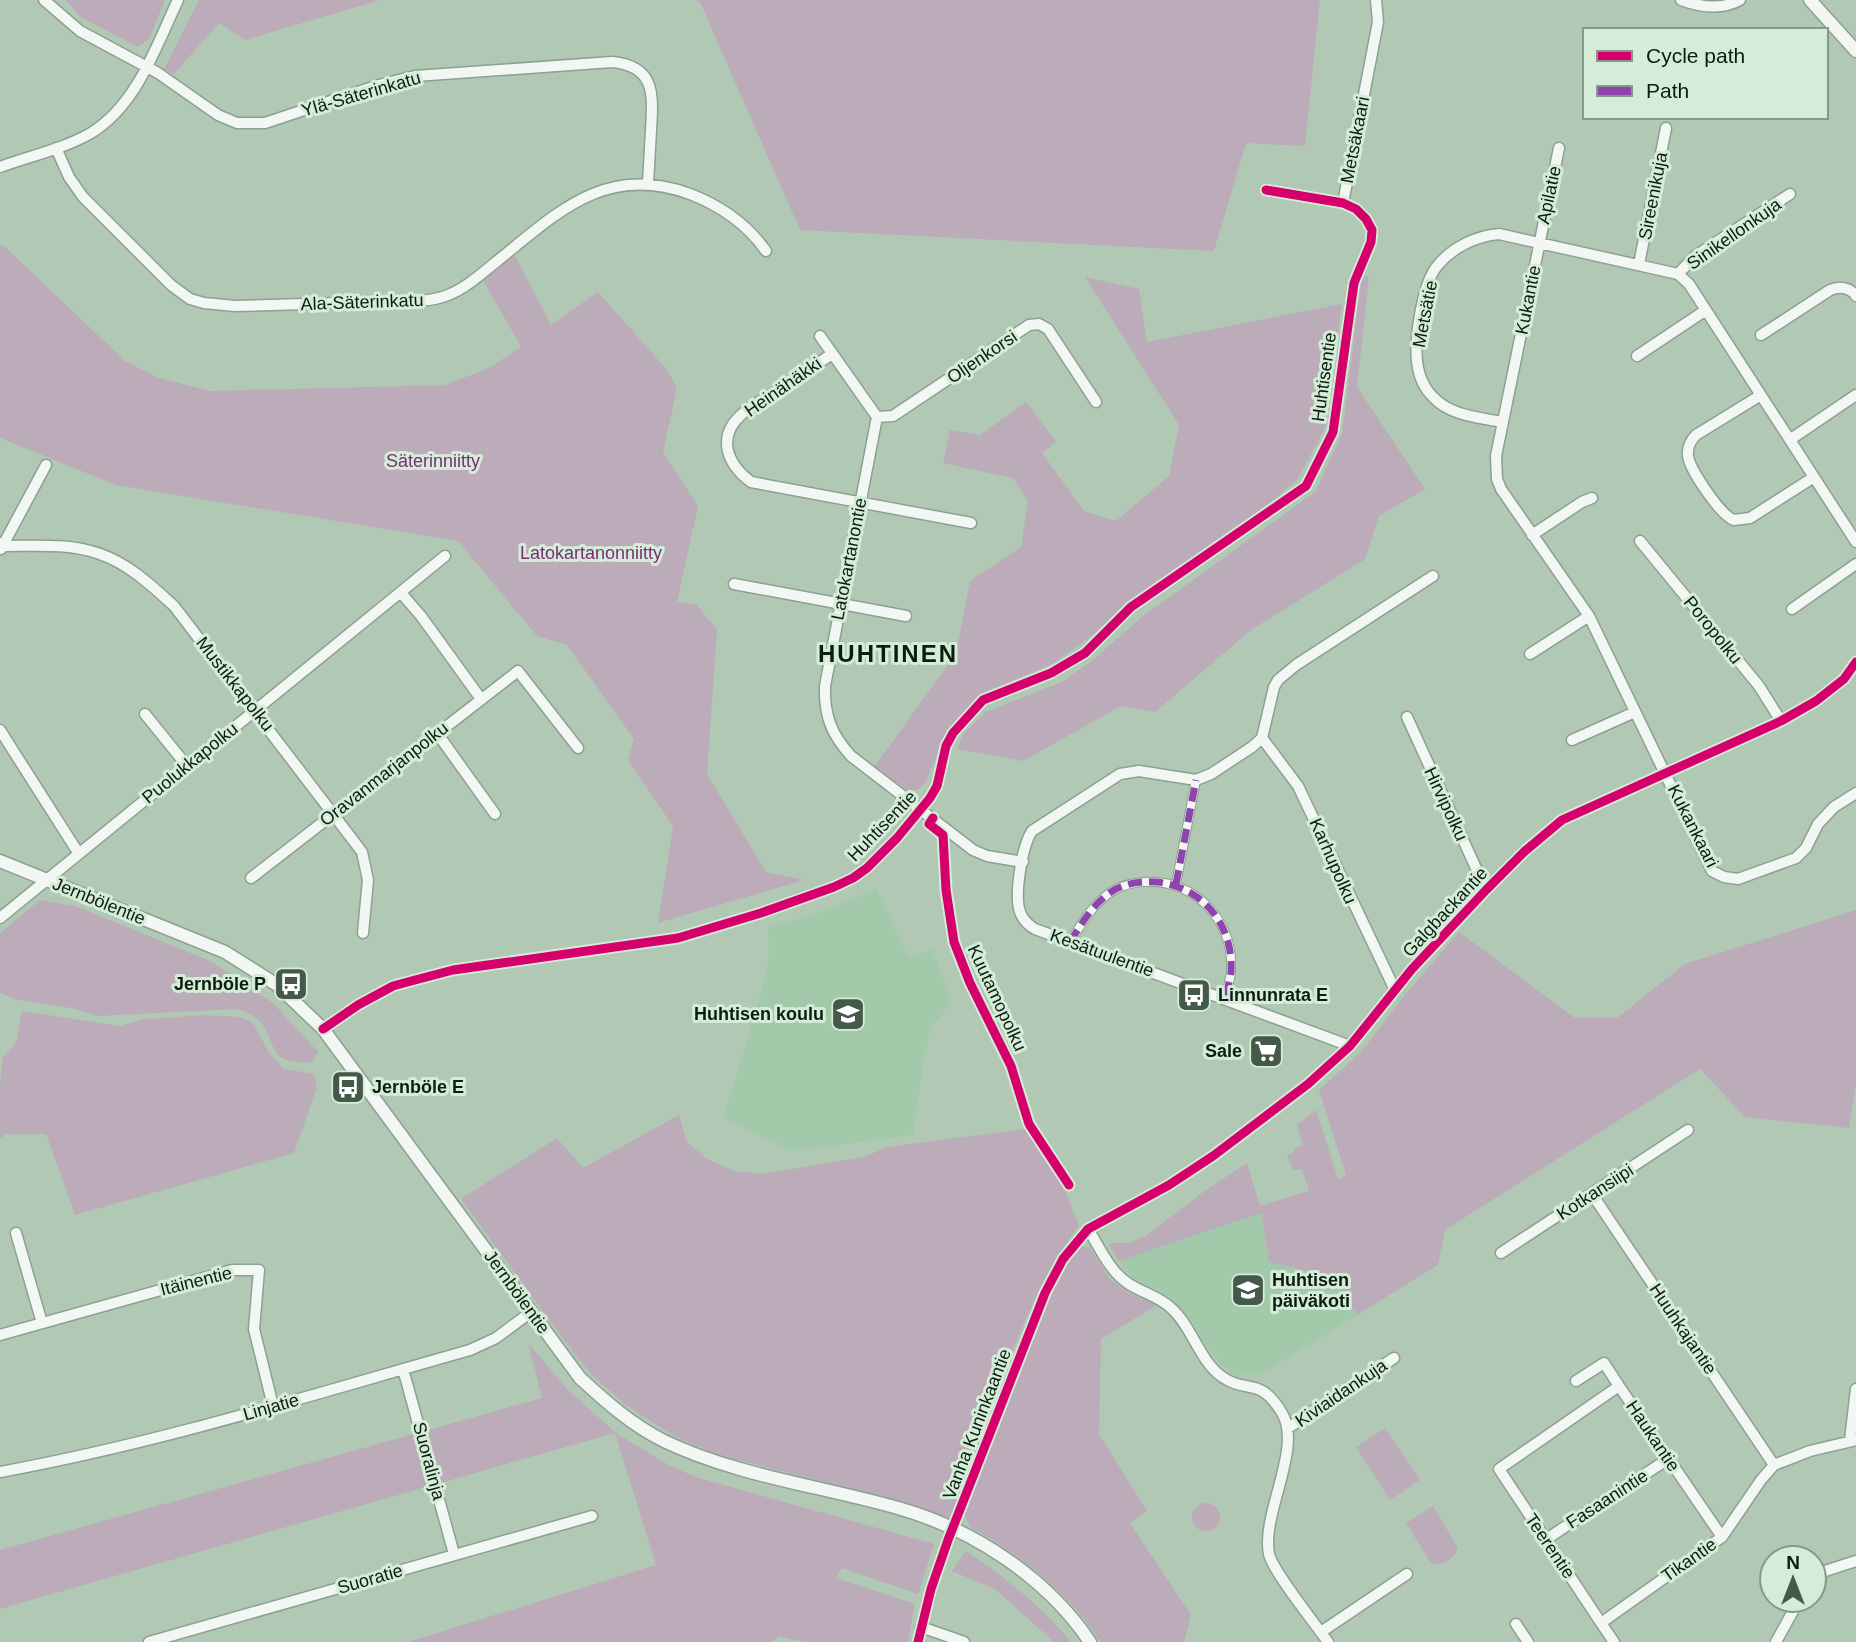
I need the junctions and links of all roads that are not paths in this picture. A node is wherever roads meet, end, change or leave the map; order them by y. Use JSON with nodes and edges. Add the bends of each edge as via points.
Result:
{"nodes":[{"id":1,"x":44,"y":0,"type":"edge"},
{"id":2,"x":178,"y":0,"type":"edge"},
{"id":3,"x":1376,"y":0,"type":"edge"},
{"id":4,"x":1681,"y":0,"type":"edge"},
{"id":5,"x":1740,"y":0,"type":"edge"},
{"id":6,"x":1810,"y":0,"type":"edge"},
{"id":7,"x":1856,"y":51,"type":"edge"},
{"id":8,"x":147,"y":67,"type":"junction"},
{"id":9,"x":1666,"y":128,"type":"dead end"},
{"id":10,"x":56,"y":148,"type":"junction"},
{"id":11,"x":1559,"y":148,"type":"dead end"},
{"id":12,"x":0,"y":167,"type":"edge"},
{"id":13,"x":648,"y":184,"type":"junction"},
{"id":14,"x":1266,"y":190,"type":"dead end"},
{"id":15,"x":1790,"y":194,"type":"dead end"},
{"id":16,"x":1343,"y":203,"type":"junction"},
{"id":17,"x":1539,"y":242,"type":"junction"},
{"id":18,"x":766,"y":251,"type":"dead end"},
{"id":19,"x":1639,"y":264,"type":"junction"},
{"id":20,"x":1678,"y":274,"type":"junction"},
{"id":21,"x":1856,"y":296,"type":"edge"},
{"id":22,"x":1706,"y":310,"type":"junction"},
{"id":23,"x":1761,"y":335,"type":"dead end"},
{"id":24,"x":820,"y":336,"type":"dead end"},
{"id":25,"x":832,"y":354,"type":"junction"},
{"id":26,"x":1637,"y":356,"type":"dead end"},
{"id":27,"x":1761,"y":395,"type":"junction"},
{"id":28,"x":1856,"y":396,"type":"edge"},
{"id":29,"x":1096,"y":402,"type":"dead end"},
{"id":30,"x":877,"y":417,"type":"junction"},
{"id":31,"x":1502,"y":422,"type":"junction"},
{"id":32,"x":1791,"y":439,"type":"junction"},
{"id":33,"x":46,"y":465,"type":"dead end"},
{"id":34,"x":1814,"y":477,"type":"junction"},
{"id":35,"x":1592,"y":498,"type":"dead end"},
{"id":36,"x":860,"y":503,"type":"junction"},
{"id":37,"x":971,"y":523,"type":"dead end"},
{"id":38,"x":1852,"y":524,"type":"edge"},
{"id":39,"x":1532,"y":535,"type":"junction"},
{"id":40,"x":1640,"y":541,"type":"dead end"},
{"id":41,"x":1856,"y":542,"type":"edge"},
{"id":42,"x":1,"y":547,"type":"edge"},
{"id":43,"x":445,"y":556,"type":"dead end"},
{"id":44,"x":1856,"y":564,"type":"edge"},
{"id":45,"x":1433,"y":576,"type":"dead end"},
{"id":46,"x":734,"y":584,"type":"dead end"},
{"id":47,"x":401,"y":593,"type":"junction"},
{"id":48,"x":840,"y":603,"type":"junction"},
{"id":49,"x":1792,"y":609,"type":"dead end"},
{"id":50,"x":906,"y":616,"type":"dead end"},
{"id":51,"x":1589,"y":616,"type":"junction"},
{"id":52,"x":1530,"y":654,"type":"dead end"},
{"id":53,"x":1856,"y":662,"type":"edge"},
{"id":54,"x":481,"y":699,"type":"junction"},
{"id":55,"x":256,"y":710,"type":"junction"},
{"id":56,"x":1635,"y":712,"type":"junction"},
{"id":57,"x":145,"y":714,"type":"dead end"},
{"id":58,"x":1407,"y":717,"type":"dead end"},
{"id":59,"x":1781,"y":721,"type":"junction"},
{"id":60,"x":0,"y":730,"type":"edge"},
{"id":61,"x":437,"y":733,"type":"junction"},
{"id":62,"x":1262,"y":738,"type":"junction"},
{"id":63,"x":1572,"y":740,"type":"dead end"},
{"id":64,"x":578,"y":748,"type":"dead end"},
{"id":65,"x":187,"y":766,"type":"junction"},
{"id":66,"x":1666,"y":774,"type":"junction"},
{"id":67,"x":1196,"y":780,"type":"junction"},
{"id":68,"x":1856,"y":793,"type":"edge"},
{"id":69,"x":921,"y":809,"type":"junction"},
{"id":70,"x":334,"y":813,"type":"junction"},
{"id":71,"x":495,"y":814,"type":"dead end"},
{"id":72,"x":79,"y":854,"type":"junction"},
{"id":73,"x":0,"y":862,"type":"edge"},
{"id":74,"x":1023,"y":862,"type":"junction"},
{"id":75,"x":251,"y":878,"type":"dead end"},
{"id":76,"x":47,"y":880,"type":"junction"},
{"id":77,"x":1176,"y":884,"type":"junction"},
{"id":78,"x":1486,"y":890,"type":"junction"},
{"id":79,"x":0,"y":918,"type":"edge"},
{"id":80,"x":363,"y":933,"type":"dead end"},
{"id":81,"x":1070,"y":942,"type":"junction"},
{"id":82,"x":1395,"y":990,"type":"junction"},
{"id":83,"x":1225,"y":998,"type":"junction"},
{"id":84,"x":323,"y":1029,"type":"junction"},
{"id":85,"x":1350,"y":1046,"type":"junction"},
{"id":86,"x":1688,"y":1130,"type":"dead end"},
{"id":87,"x":1592,"y":1194,"type":"junction"},
{"id":88,"x":1088,"y":1229,"type":"junction"},
{"id":89,"x":16,"y":1233,"type":"dead end"},
{"id":90,"x":1501,"y":1254,"type":"dead end"},
{"id":91,"x":531,"y":1312,"type":"junction"},
{"id":92,"x":42,"y":1323,"type":"junction"},
{"id":93,"x":0,"y":1335,"type":"edge"},
{"id":94,"x":1394,"y":1358,"type":"dead end"},
{"id":95,"x":403,"y":1369,"type":"junction"},
{"id":96,"x":1576,"y":1381,"type":"dead end"},
{"id":97,"x":1619,"y":1386,"type":"junction"},
{"id":98,"x":1856,"y":1389,"type":"edge"},
{"id":99,"x":273,"y":1406,"type":"junction"},
{"id":100,"x":1288,"y":1428,"type":"junction"},
{"id":101,"x":1853,"y":1440,"type":"edge"},
{"id":102,"x":1668,"y":1459,"type":"junction"},
{"id":103,"x":1774,"y":1465,"type":"junction"},
{"id":104,"x":1499,"y":1469,"type":"joint"},
{"id":105,"x":0,"y":1472,"type":"edge"},
{"id":106,"x":592,"y":1516,"type":"dead end"},
{"id":107,"x":953,"y":1529,"type":"junction"},
{"id":108,"x":1723,"y":1537,"type":"junction"},
{"id":109,"x":1545,"y":1540,"type":"junction"},
{"id":110,"x":454,"y":1554,"type":"junction"},
{"id":111,"x":1856,"y":1561,"type":"edge"},
{"id":112,"x":1828,"y":1570,"type":"edge"},
{"id":113,"x":1407,"y":1574,"type":"dead end"},
{"id":114,"x":1791,"y":1614,"type":"edge"},
{"id":115,"x":1601,"y":1623,"type":"junction"},
{"id":116,"x":1516,"y":1624,"type":"dead end"},
{"id":117,"x":921,"y":1627,"type":"junction"},
{"id":118,"x":1324,"y":1637,"type":"edge"},
{"id":119,"x":149,"y":1642,"type":"edge"},
{"id":120,"x":918,"y":1642,"type":"edge"},
{"id":121,"x":964,"y":1642,"type":"edge"},
{"id":122,"x":1090,"y":1642,"type":"edge"},
{"id":123,"x":1528,"y":1642,"type":"edge"},
{"id":124,"x":1614,"y":1642,"type":"edge"},
{"id":125,"x":1776,"y":1642,"type":"edge"}],
"edges":[{"from":1,"to":8,"type":"street","name":"Ylä-Säterinkatu","via":[[80,31]]},
{"from":2,"to":8,"type":"street"},
{"from":3,"to":16,"type":"street","name":"Metsäkaari","via":[[1378,22]]},
{"from":4,"to":5,"type":"street","via":[[1709,7]]},
{"from":6,"to":7,"type":"street"},
{"from":8,"to":10,"type":"street","via":[[110,118]]},
{"from":8,"to":13,"type":"street","name":"Ylä-Säterinkatu","via":[[225,120],[251,124],[415,76],[622,63],[644,76],[652,92]]},
{"from":9,"to":19,"type":"street","name":"Sireenikuja"},
{"from":10,"to":12,"type":"street"},
{"from":10,"to":13,"type":"street","name":"Ala-Säterinkatu","via":[[83,197],[170,285],[190,299],[216,305],[440,298],[471,283],[584,197]]},
{"from":11,"to":17,"type":"street","name":"Apilatie"},
{"from":13,"to":18,"type":"street","name":"Ala-Säterinkatu","via":[[715,205],[743,223]]},
{"from":14,"to":16,"type":"street","name":"Metsäkaari"},
{"from":15,"to":20,"type":"street","name":"Sinikellonkuja","via":[[1694,257]]},
{"from":16,"to":69,"type":"street","name":"Huhtisentie","via":[[1366,219],[1373,237],[1354,283],[1333,432],[1306,486],[1131,607],[1085,653],[1051,673],[983,700],[953,733],[937,786]]},
{"from":17,"to":19,"type":"street","name":"Kukantie"},
{"from":17,"to":31,"type":"street","name":"Kukantie"},
{"from":17,"to":31,"type":"street","name":"Metsätie","via":[[1499,233],[1472,240],[1437,266],[1422,313],[1417,366],[1430,394],[1447,409]]},
{"from":19,"to":20,"type":"street","name":"Kukantie"},
{"from":20,"to":22,"type":"street"},
{"from":21,"to":23,"type":"street","via":[[1849,289],[1830,290]]},
{"from":22,"to":26,"type":"street"},
{"from":22,"to":27,"type":"street"},
{"from":24,"to":25,"type":"street"},
{"from":25,"to":30,"type":"street"},
{"from":25,"to":36,"type":"street","name":"Heinähäkki","via":[[741,415],[730,431],[728,456],[736,471],[751,482]]},
{"from":27,"to":32,"type":"street"},
{"from":27,"to":34,"type":"street","via":[[1690,441],[1689,459],[1721,512],[1734,520],[1750,518]]},
{"from":28,"to":32,"type":"street"},
{"from":29,"to":30,"type":"street","name":"Oljenkorsi","via":[[1048,329],[1040,324],[1029,325],[893,416]]},
{"from":30,"to":36,"type":"street","name":"Latokartanontie"},
{"from":31,"to":39,"type":"street","name":"Kukantie","via":[[1497,478]]},
{"from":32,"to":34,"type":"street"},
{"from":33,"to":42,"type":"street"},
{"from":34,"to":38,"type":"street"},
{"from":35,"to":39,"type":"street"},
{"from":36,"to":37,"type":"street","name":"Heinähäkki"},
{"from":36,"to":48,"type":"street","name":"Latokartanontie"},
{"from":38,"to":41,"type":"street"},
{"from":39,"to":51,"type":"street","name":"Kukantie"},
{"from":40,"to":59,"type":"street","name":"Poropolku","via":[[1759,686]]},
{"from":42,"to":55,"type":"street","name":"Mustikkapolku","via":[[59,546],[100,554],[139,575],[174,606]]},
{"from":43,"to":47,"type":"street","name":"Puolukkapolku"},
{"from":44,"to":49,"type":"street"},
{"from":45,"to":62,"type":"street","via":[[1283,675],[1274,687]]},
{"from":46,"to":48,"type":"street"},
{"from":47,"to":54,"type":"street"},
{"from":47,"to":55,"type":"street","name":"Puolukkapolku"},
{"from":48,"to":50,"type":"street"},
{"from":48,"to":69,"type":"street","name":"Latokartanontie","via":[[825,686],[829,724],[851,756]]},
{"from":51,"to":52,"type":"street"},
{"from":51,"to":56,"type":"street","name":"Kukantie"},
{"from":53,"to":59,"type":"street","name":"Galgbackantie","via":[[1844,679]]},
{"from":54,"to":61,"type":"street","name":"Oravanmarjanpolku"},
{"from":54,"to":64,"type":"street","name":"Oravanmarjanpolku","via":[[518,671]]},
{"from":55,"to":65,"type":"street","name":"Puolukkapolku"},
{"from":55,"to":70,"type":"street","name":"Mustikkapolku"},
{"from":56,"to":63,"type":"street"},
{"from":56,"to":66,"type":"street","name":"Kukantie"},
{"from":57,"to":65,"type":"street"},
{"from":58,"to":78,"type":"street","name":"Hirvipolku"},
{"from":59,"to":66,"type":"street","name":"Galgbackantie"},
{"from":60,"to":72,"type":"street"},
{"from":61,"to":70,"type":"street","name":"Oravanmarjanpolku"},
{"from":61,"to":71,"type":"street"},
{"from":62,"to":67,"type":"street"},
{"from":62,"to":82,"type":"street","name":"Karhupolku","via":[[1298,786]]},
{"from":65,"to":72,"type":"street","name":"Puolukkapolku"},
{"from":66,"to":68,"type":"street","name":"Kukankaari","via":[[1712,871],[1738,879],[1796,858],[1833,807]]},
{"from":66,"to":78,"type":"street","name":"Galgbackantie","via":[[1562,820]]},
{"from":67,"to":74,"type":"street","name":"Kesätuulentie","via":[[1139,771],[1120,774],[1032,831]]},
{"from":67,"to":77,"type":"street"},
{"from":69,"to":74,"type":"street","name":"Latokartanontie","via":[[974,850]]},
{"from":69,"to":84,"type":"street","name":"Huhtisentie","via":[[867,868],[834,887],[678,938],[453,970],[393,986]]},
{"from":70,"to":75,"type":"street","name":"Oravanmarjanpolku"},
{"from":70,"to":80,"type":"street","name":"Mustikkapolku","via":[[365,859],[368,880]]},
{"from":72,"to":76,"type":"street","name":"Puolukkapolku"},
{"from":73,"to":76,"type":"street","name":"Jernbölentie"},
{"from":74,"to":81,"type":"street","name":"Kesätuulentie","via":[[1018,900],[1024,919],[1035,929]]},
{"from":76,"to":79,"type":"street","name":"Puolukkapolku"},
{"from":76,"to":84,"type":"street","name":"Jernbölentie","via":[[225,952],[277,985]]},
{"from":77,"to":81,"type":"street","via":[[1143,881],[1111,892],[1088,913]]},
{"from":77,"to":83,"type":"street","via":[[1202,901],[1226,934],[1231,975]]},
{"from":78,"to":82,"type":"street","name":"Galgbackantie"},
{"from":81,"to":83,"type":"street","name":"Kesätuulentie"},
{"from":82,"to":85,"type":"street","name":"Galgbackantie"},
{"from":83,"to":85,"type":"street","name":"Kesätuulentie"},
{"from":84,"to":91,"type":"street","name":"Jernbölentie"},
{"from":85,"to":88,"type":"street","name":"Galgbackantie","via":[[1213,1156]]},
{"from":86,"to":87,"type":"street","name":"Kotkansiipi"},
{"from":87,"to":90,"type":"street","name":"Kotkansiipi"},
{"from":87,"to":103,"type":"street","name":"Huuhkajantie"},
{"from":88,"to":100,"type":"street","via":[[1120,1278],[1171,1308],[1214,1370],[1227,1380],[1267,1394]]},
{"from":88,"to":107,"type":"street","name":"Vanha Kuninkaantie","via":[[1063,1259],[1045,1293]]},
{"from":89,"to":92,"type":"street"},
{"from":91,"to":95,"type":"street","name":"Linjatie","via":[[483,1345]]},
{"from":91,"to":107,"type":"street","name":"Jernbölentie","via":[[580,1378],[619,1414],[664,1441],[722,1464],[901,1509]]},
{"from":92,"to":93,"type":"street","name":"Itäinentie"},
{"from":92,"to":99,"type":"street","name":"Itäinentie","via":[[232,1270],[259,1270],[254,1329]]},
{"from":94,"to":100,"type":"street","name":"Kiviaidankuja"},
{"from":95,"to":99,"type":"street","name":"Linjatie"},
{"from":95,"to":110,"type":"street","name":"Suoralinja"},
{"from":96,"to":97,"type":"street","via":[[1604,1363]]},
{"from":97,"to":102,"type":"street","name":"Haukantie"},
{"from":97,"to":104,"type":"street","name":"Haukantie"},
{"from":98,"to":101,"type":"street"},
{"from":99,"to":105,"type":"street","name":"Linjatie","via":[[123,1447]]},
{"from":100,"to":118,"type":"street","via":[[1269,1554]]},
{"from":101,"to":103,"type":"street","name":"Tikantie"},
{"from":102,"to":108,"type":"street","name":"Haukantie"},
{"from":102,"to":109,"type":"street","name":"Fasaanintie"},
{"from":103,"to":108,"type":"street","name":"Tikantie"},
{"from":104,"to":109,"type":"street","name":"Teerentie"},
{"from":106,"to":110,"type":"street","name":"Suoratie"},
{"from":107,"to":117,"type":"street","name":"Vanha Kuninkaantie"},
{"from":107,"to":122,"type":"street","name":"Jernbölentie","via":[[1003,1556],[1051,1596]]},
{"from":108,"to":115,"type":"street","name":"Tikantie"},
{"from":109,"to":115,"type":"street","name":"Teerentie"},
{"from":110,"to":119,"type":"street","name":"Suoratie"},
{"from":111,"to":112,"type":"street"},
{"from":113,"to":118,"type":"street"},
{"from":114,"to":125,"type":"street"},
{"from":115,"to":124,"type":"street"},
{"from":116,"to":123,"type":"street"},
{"from":117,"to":120,"type":"street","name":"Vanha Kuninkaantie"},
{"from":117,"to":121,"type":"street"}]}
